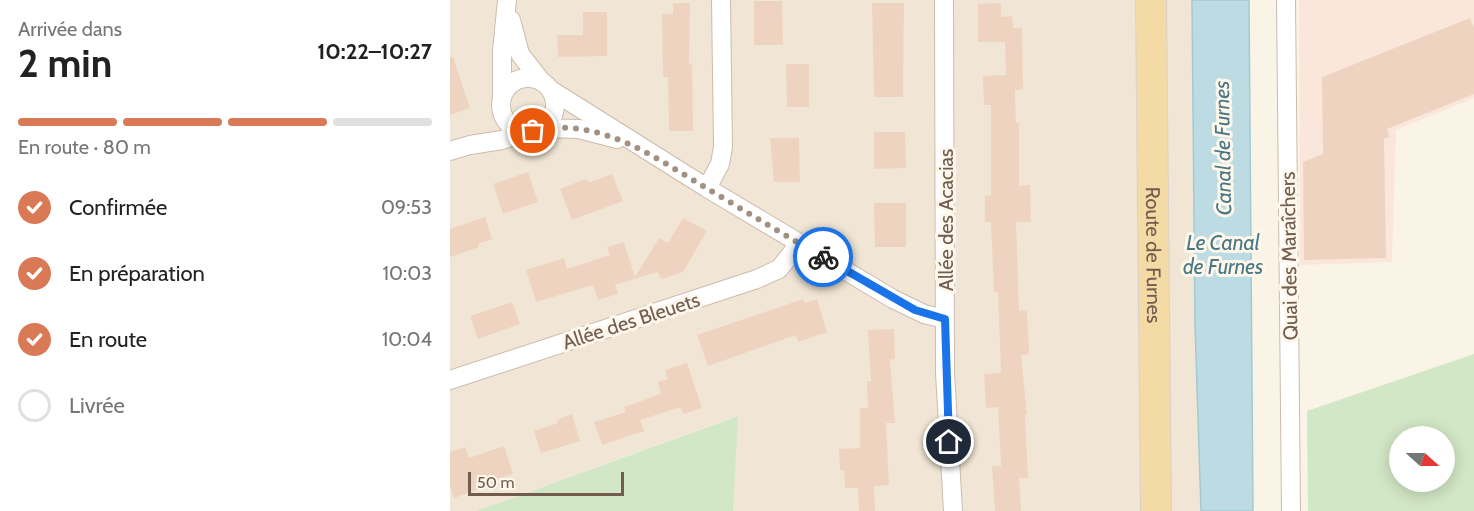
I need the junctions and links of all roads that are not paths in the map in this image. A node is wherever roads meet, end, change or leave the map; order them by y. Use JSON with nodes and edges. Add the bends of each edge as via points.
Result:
{"nodes":[{"id":1,"x":508,"y":0,"type":"edge"},
{"id":2,"x":721,"y":0,"type":"edge"},
{"id":3,"x":944,"y":0,"type":"edge"},
{"id":4,"x":1151,"y":0,"type":"edge"},
{"id":5,"x":1286,"y":0,"type":"edge"},
{"id":6,"x":546,"y":85,"type":"junction"},
{"id":7,"x":502,"y":104,"type":"junction"},
{"id":8,"x":534,"y":130,"type":"junction"},
{"id":9,"x":470,"y":145,"type":"junction"},
{"id":10,"x":450,"y":151,"type":"edge"},
{"id":11,"x":647,"y":152,"type":"junction"},
{"id":12,"x":707,"y":188,"type":"junction"},
{"id":13,"x":800,"y":244,"type":"junction"},
{"id":14,"x":945,"y":319,"type":"junction"},
{"id":15,"x":450,"y":380,"type":"edge"},
{"id":16,"x":953,"y":511,"type":"edge"},
{"id":17,"x":1156,"y":511,"type":"edge"},
{"id":18,"x":1291,"y":511,"type":"edge"}],
"edges":[{"from":1,"to":6,"type":"street","via":[[516,47]]},
{"from":1,"to":7,"type":"street","via":[[502,51]]},
{"from":2,"to":12,"type":"street","via":[[723,147],[717,171]]},
{"from":3,"to":14,"type":"street","name":"Allée des Acacias"},
{"from":4,"to":17,"type":"main road","name":"Route de Furnes"},
{"from":5,"to":18,"type":"street","name":"Quai des Maraîchers"},
{"from":6,"to":7,"type":"street","via":[[528,77],[518,80],[507,89]]},
{"from":6,"to":8,"type":"street","via":[[555,100],[555,111],[550,121]]},
{"from":6,"to":11,"type":"street"},
{"from":7,"to":8,"type":"street","via":[[513,127]]},
{"from":7,"to":9,"type":"street","via":[[491,130]]},
{"from":8,"to":9,"type":"street"},
{"from":8,"to":11,"type":"street","via":[[588,130]]},
{"from":9,"to":10,"type":"street"},
{"from":11,"to":12,"type":"street"},
{"from":12,"to":13,"type":"street"},
{"from":13,"to":14,"type":"street","via":[[905,305]]},
{"from":13,"to":15,"type":"street","name":"Allée des Bleuets","via":[[779,269],[757,279]]},
{"from":14,"to":16,"type":"street","name":"Allée des Acacias"}]}
